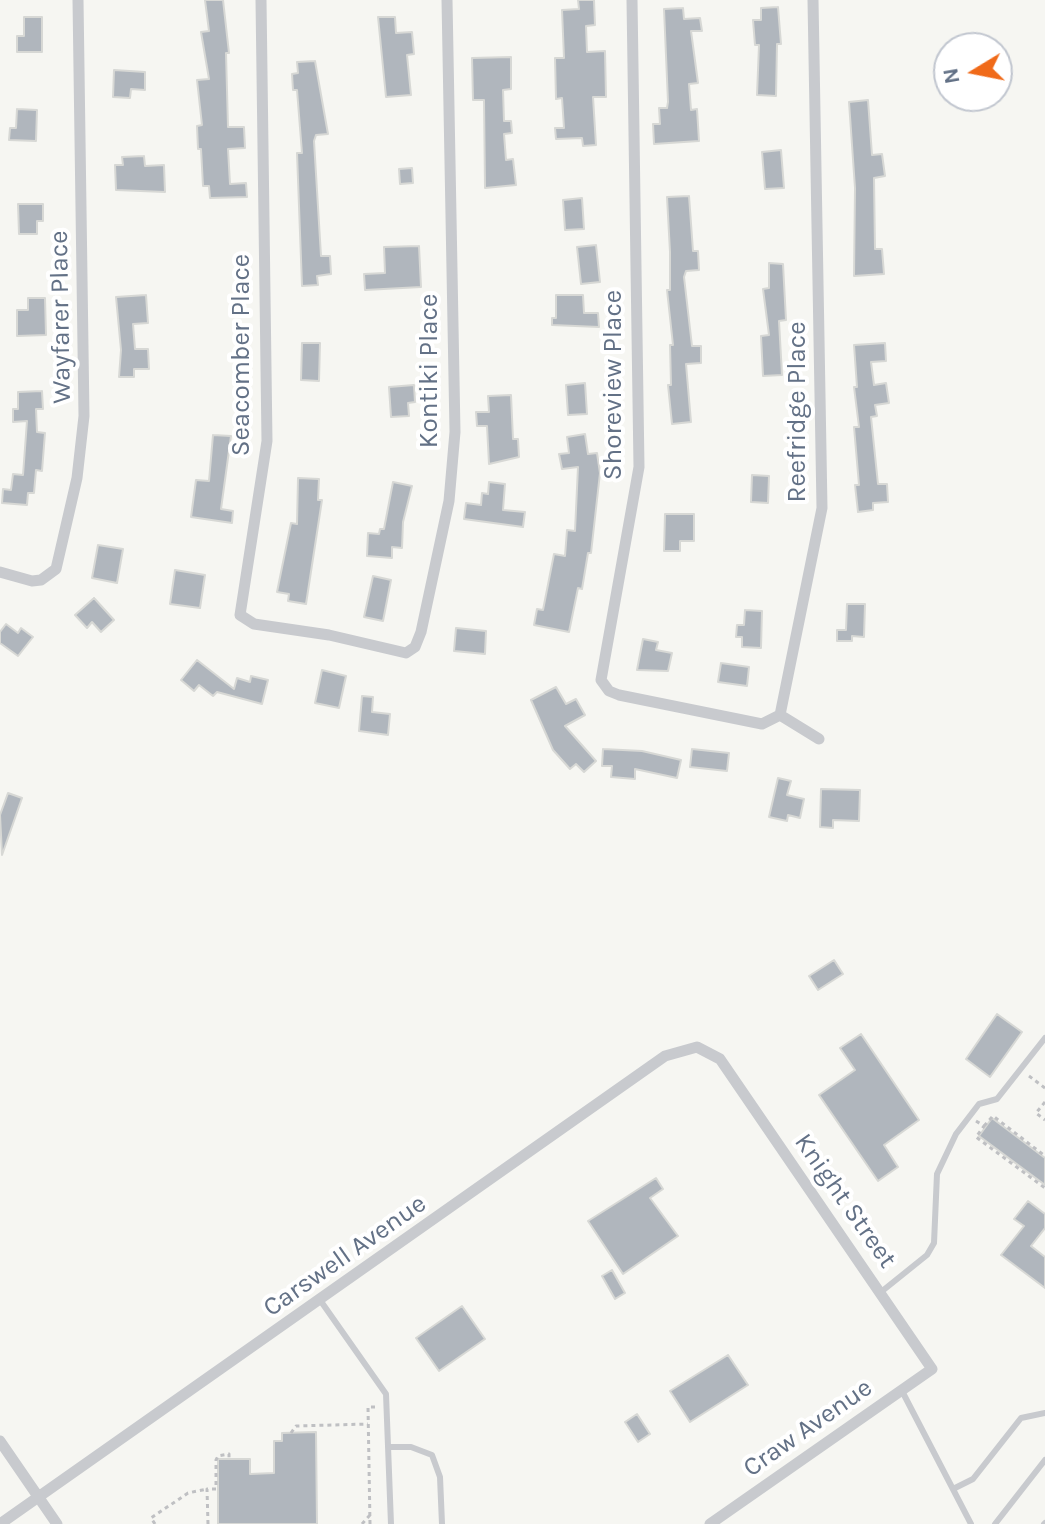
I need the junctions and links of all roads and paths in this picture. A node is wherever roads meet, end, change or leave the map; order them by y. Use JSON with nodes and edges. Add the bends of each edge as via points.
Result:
{"nodes":[{"id":1,"x":78,"y":0,"type":"edge"},
{"id":2,"x":261,"y":0,"type":"edge"},
{"id":3,"x":447,"y":0,"type":"edge"},
{"id":4,"x":632,"y":0,"type":"edge"},
{"id":5,"x":813,"y":0,"type":"edge"},
{"id":6,"x":0,"y":572,"type":"edge"},
{"id":7,"x":329,"y":635,"type":"joint"},
{"id":8,"x":780,"y":715,"type":"junction"},
{"id":9,"x":819,"y":739,"type":"dead end"},
{"id":10,"x":1045,"y":1038,"type":"edge"},
{"id":11,"x":720,"y":1059,"type":"joint"},
{"id":12,"x":1019,"y":1069,"type":"junction"},
{"id":13,"x":1045,"y":1088,"type":"edge"},
{"id":14,"x":1045,"y":1102,"type":"edge"},
{"id":15,"x":969,"y":1116,"type":"junction"},
{"id":16,"x":1045,"y":1120,"type":"edge"},
{"id":17,"x":984,"y":1126,"type":"junction"},
{"id":18,"x":1045,"y":1156,"type":"edge"},
{"id":19,"x":1045,"y":1188,"type":"edge"},
{"id":20,"x":881,"y":1292,"type":"junction"},
{"id":21,"x":320,"y":1300,"type":"junction"},
{"id":22,"x":932,"y":1369,"type":"joint"},
{"id":23,"x":902,"y":1391,"type":"junction"},
{"id":24,"x":379,"y":1406,"type":"dead end"},
{"id":25,"x":1045,"y":1413,"type":"edge"},
{"id":26,"x":368,"y":1424,"type":"junction"},
{"id":27,"x":291,"y":1433,"type":"dead end"},
{"id":28,"x":0,"y":1441,"type":"edge"},
{"id":29,"x":390,"y":1447,"type":"junction"},
{"id":30,"x":229,"y":1459,"type":"dead end"},
{"id":31,"x":1045,"y":1460,"type":"edge"},
{"id":32,"x":207,"y":1489,"type":"junction"},
{"id":33,"x":953,"y":1489,"type":"junction"},
{"id":34,"x":39,"y":1498,"type":"junction"},
{"id":35,"x":370,"y":1515,"type":"junction"},
{"id":36,"x":0,"y":1524,"type":"edge"},
{"id":37,"x":57,"y":1524,"type":"edge"},
{"id":38,"x":155,"y":1524,"type":"edge"},
{"id":39,"x":208,"y":1524,"type":"edge"},
{"id":40,"x":362,"y":1524,"type":"edge"},
{"id":41,"x":370,"y":1524,"type":"edge"},
{"id":42,"x":391,"y":1524,"type":"edge"},
{"id":43,"x":442,"y":1524,"type":"edge"},
{"id":44,"x":710,"y":1524,"type":"edge"},
{"id":45,"x":971,"y":1524,"type":"edge"},
{"id":46,"x":995,"y":1524,"type":"edge"}],
"edges":[{"from":1,"to":6,"type":"street","name":"Wayfarer Place","via":[[84,416],[77,478],[56,569],[32,581]]},
{"from":2,"to":7,"type":"street","name":"Seacomber Place","via":[[267,441],[240,615],[254,624]]},
{"from":3,"to":7,"type":"street","name":"Kontiki Place","via":[[455,432],[449,501],[415,647],[398,652]]},
{"from":4,"to":8,"type":"street","name":"Shoreview Place","via":[[639,467],[601,680],[619,695],[762,724]]},
{"from":5,"to":8,"type":"street","name":"Reefridge Place","via":[[823,497]]},
{"from":8,"to":9,"type":"street"},
{"from":10,"to":12,"type":"lane"},
{"from":11,"to":20,"type":"street","name":"Knight Street"},
{"from":11,"to":21,"type":"street","name":"Carswell Avenue","via":[[697,1047],[665,1056]]},
{"from":12,"to":13,"type":"path"},
{"from":12,"to":15,"type":"lane","via":[[997,1099],[979,1104]]},
{"from":14,"to":16,"type":"path","via":[[1036,1113]]},
{"from":15,"to":17,"type":"path"},
{"from":15,"to":20,"type":"lane","via":[[937,1174],[934,1243],[927,1255]]},
{"from":17,"to":18,"type":"path","via":[[993,1116]]},
{"from":17,"to":19,"type":"path","via":[[976,1137]]},
{"from":20,"to":22,"type":"street","name":"Knight Street"},
{"from":21,"to":29,"type":"lane","via":[[386,1394]]},
{"from":21,"to":34,"type":"street","name":"Carswell Avenue"},
{"from":22,"to":23,"type":"street","name":"Craw Avenue"},
{"from":23,"to":33,"type":"lane"},
{"from":23,"to":44,"type":"street","name":"Craw Avenue"},
{"from":24,"to":26,"type":"path","via":[[368,1407]]},
{"from":25,"to":33,"type":"lane","via":[[1021,1418],[973,1479]]},
{"from":26,"to":27,"type":"path","via":[[296,1426]]},
{"from":26,"to":35,"type":"path"},
{"from":28,"to":34,"type":"street"},
{"from":29,"to":42,"type":"lane"},
{"from":29,"to":43,"type":"lane","via":[[432,1455],[440,1477]]},
{"from":30,"to":32,"type":"path","via":[[229,1454],[218,1456],[216,1489]]},
{"from":31,"to":46,"type":"lane"},
{"from":32,"to":38,"type":"path","via":[[188,1493],[151,1518]]},
{"from":32,"to":39,"type":"path"},
{"from":33,"to":45,"type":"lane"},
{"from":34,"to":36,"type":"street","name":"Carswell Avenue"},
{"from":34,"to":37,"type":"street"},
{"from":35,"to":40,"type":"path"},
{"from":35,"to":41,"type":"path"}]}
